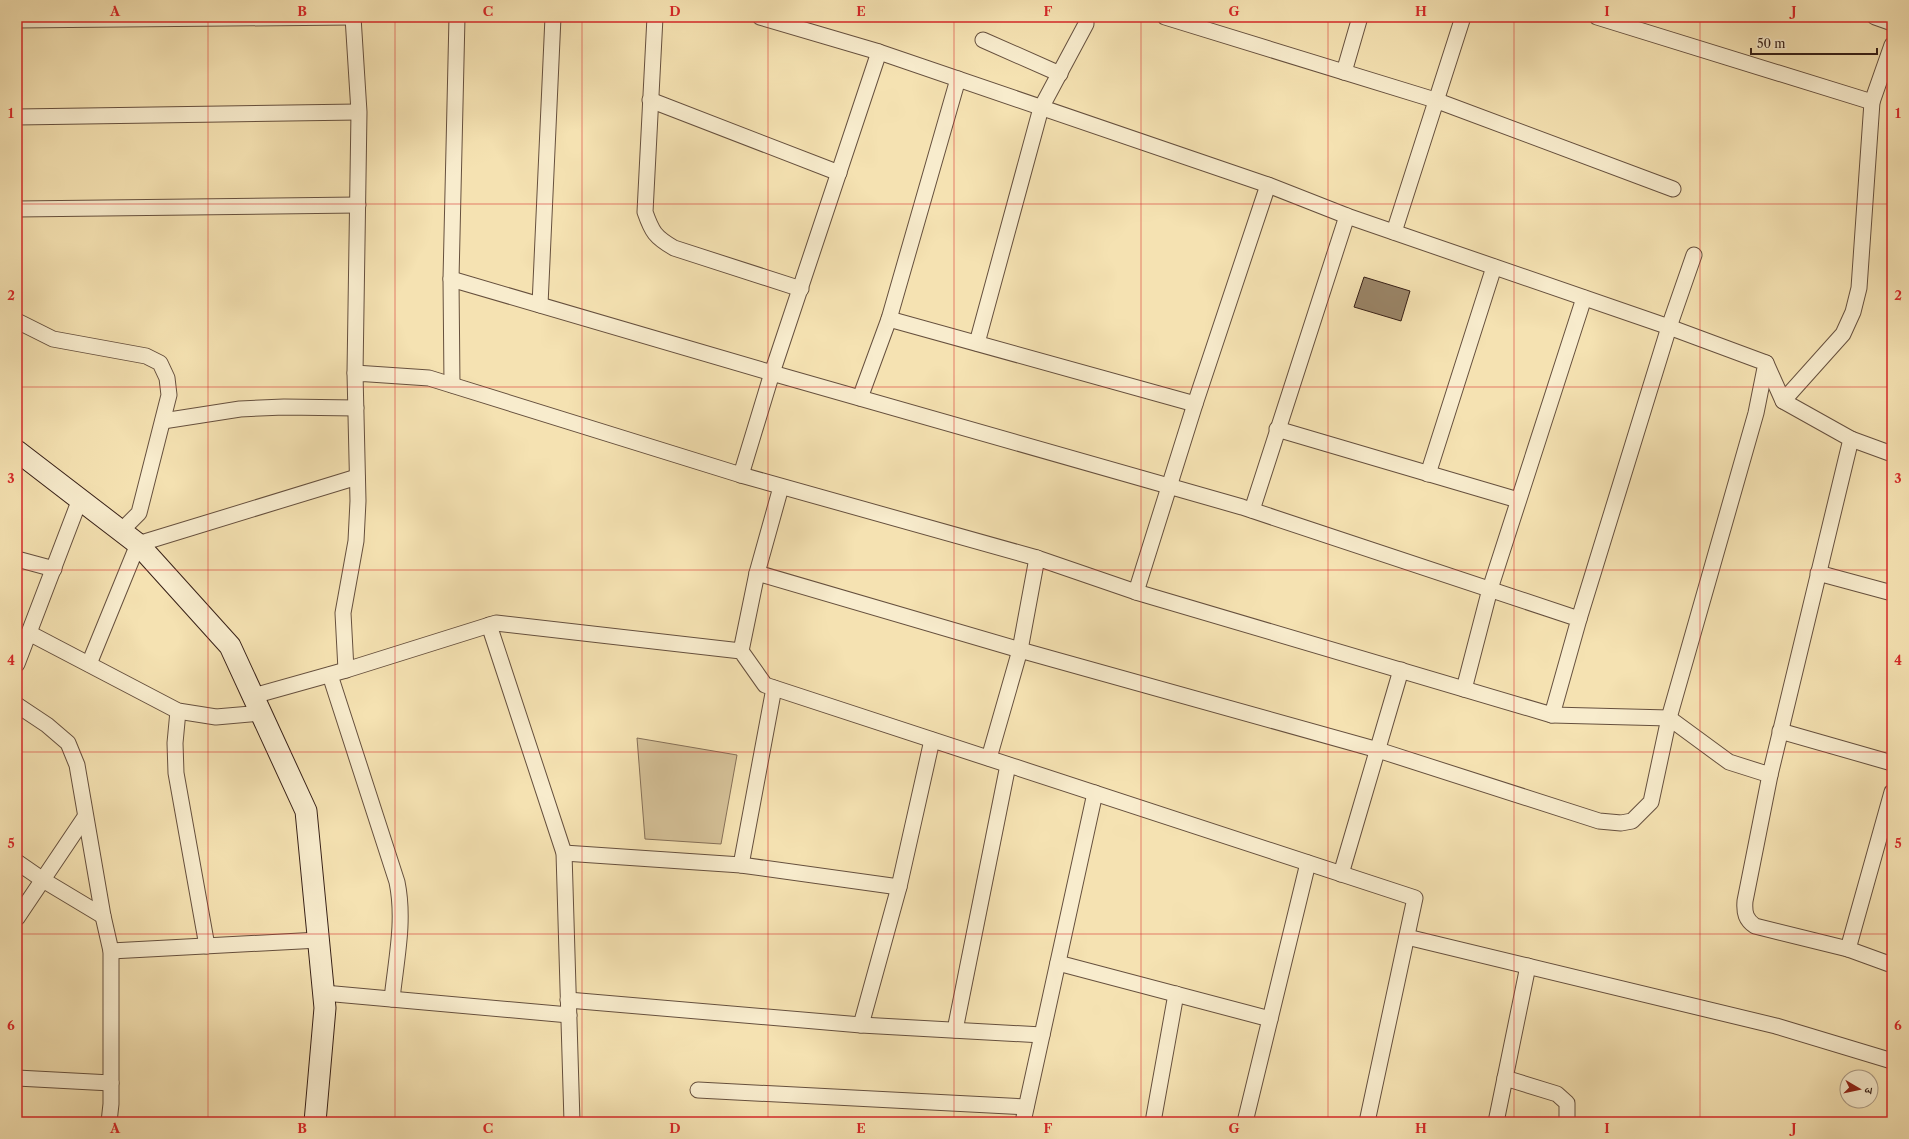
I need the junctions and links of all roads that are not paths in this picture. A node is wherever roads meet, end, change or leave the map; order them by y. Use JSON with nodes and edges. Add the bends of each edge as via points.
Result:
{"nodes":[{"id":1,"x":353,"y":17,"type":"edge"},
{"id":2,"x":457,"y":17,"type":"edge"},
{"id":3,"x":553,"y":17,"type":"edge"},
{"id":4,"x":655,"y":17,"type":"edge"},
{"id":5,"x":760,"y":17,"type":"edge"},
{"id":6,"x":1086,"y":17,"type":"edge"},
{"id":7,"x":1165,"y":17,"type":"edge"},
{"id":8,"x":1360,"y":17,"type":"edge"},
{"id":9,"x":1463,"y":17,"type":"edge"},
{"id":10,"x":1597,"y":17,"type":"edge"},
{"id":11,"x":1875,"y":17,"type":"edge"},
{"id":12,"x":17,"y":20,"type":"edge"},
{"id":13,"x":1626,"y":21,"type":"edge"},
{"id":14,"x":1892,"y":23,"type":"edge"},
{"id":15,"x":983,"y":40,"type":"dead end"},
{"id":16,"x":1892,"y":45,"type":"edge"},
{"id":17,"x":879,"y":52,"type":"junction"},
{"id":18,"x":1344,"y":72,"type":"junction"},
{"id":19,"x":1060,"y":74,"type":"junction"},
{"id":20,"x":958,"y":79,"type":"junction"},
{"id":21,"x":650,"y":100,"type":"junction"},
{"id":22,"x":1435,"y":100,"type":"junction"},
{"id":23,"x":1872,"y":102,"type":"junction"},
{"id":24,"x":1041,"y":108,"type":"junction"},
{"id":25,"x":358,"y":112,"type":"junction"},
{"id":26,"x":17,"y":117,"type":"edge"},
{"id":27,"x":839,"y":174,"type":"junction"},
{"id":28,"x":1268,"y":185,"type":"junction"},
{"id":29,"x":1673,"y":189,"type":"dead end"},
{"id":30,"x":358,"y":205,"type":"junction"},
{"id":31,"x":17,"y":209,"type":"edge"},
{"id":32,"x":1347,"y":216,"type":"junction"},
{"id":33,"x":1394,"y":232,"type":"junction"},
{"id":34,"x":1694,"y":255,"type":"dead end"},
{"id":35,"x":1494,"y":266,"type":"junction"},
{"id":36,"x":451,"y":279,"type":"junction"},
{"id":37,"x":801,"y":289,"type":"junction"},
{"id":38,"x":1584,"y":298,"type":"junction"},
{"id":39,"x":540,"y":305,"type":"junction"},
{"id":40,"x":889,"y":319,"type":"junction"},
{"id":41,"x":17,"y":321,"type":"edge"},
{"id":42,"x":1669,"y":327,"type":"junction"},
{"id":43,"x":977,"y":343,"type":"junction"},
{"id":44,"x":1766,"y":363,"type":"junction"},
{"id":45,"x":355,"y":373,"type":"junction"},
{"id":46,"x":772,"y":373,"type":"junction"},
{"id":47,"x":452,"y":385,"type":"junction"},
{"id":48,"x":860,"y":398,"type":"junction"},
{"id":49,"x":1783,"y":401,"type":"junction"},
{"id":50,"x":1195,"y":404,"type":"junction"},
{"id":51,"x":356,"y":408,"type":"junction"},
{"id":52,"x":163,"y":420,"type":"junction"},
{"id":53,"x":1277,"y":429,"type":"junction"},
{"id":54,"x":1851,"y":439,"type":"junction"},
{"id":55,"x":17,"y":451,"type":"edge"},
{"id":56,"x":1892,"y":454,"type":"edge"},
{"id":57,"x":1428,"y":474,"type":"junction"},
{"id":58,"x":741,"y":476,"type":"junction"},
{"id":59,"x":357,"y":477,"type":"junction"},
{"id":60,"x":1169,"y":486,"type":"junction"},
{"id":61,"x":781,"y":487,"type":"junction"},
{"id":62,"x":80,"y":499,"type":"junction"},
{"id":63,"x":1518,"y":500,"type":"junction"},
{"id":64,"x":1252,"y":510,"type":"junction"},
{"id":65,"x":121,"y":531,"type":"junction"},
{"id":66,"x":138,"y":544,"type":"junction"},
{"id":67,"x":1037,"y":558,"type":"junction"},
{"id":68,"x":17,"y":559,"type":"edge"},
{"id":69,"x":54,"y":569,"type":"junction"},
{"id":70,"x":757,"y":573,"type":"junction"},
{"id":71,"x":1818,"y":573,"type":"junction"},
{"id":72,"x":1490,"y":589,"type":"junction"},
{"id":73,"x":1136,"y":592,"type":"junction"},
{"id":74,"x":1892,"y":593,"type":"edge"},
{"id":75,"x":1578,"y":619,"type":"junction"},
{"id":76,"x":489,"y":625,"type":"junction"},
{"id":77,"x":29,"y":633,"type":"junction"},
{"id":78,"x":1020,"y":650,"type":"junction"},
{"id":79,"x":741,"y":651,"type":"junction"},
{"id":80,"x":17,"y":664,"type":"edge"},
{"id":81,"x":89,"y":664,"type":"junction"},
{"id":82,"x":346,"y":670,"type":"junction"},
{"id":83,"x":1401,"y":670,"type":"junction"},
{"id":84,"x":330,"y":675,"type":"junction"},
{"id":85,"x":774,"y":688,"type":"junction"},
{"id":86,"x":1464,"y":689,"type":"junction"},
{"id":87,"x":17,"y":705,"type":"edge"},
{"id":88,"x":257,"y":705,"type":"junction"},
{"id":89,"x":178,"y":711,"type":"junction"},
{"id":90,"x":1552,"y":715,"type":"junction"},
{"id":91,"x":1669,"y":718,"type":"junction"},
{"id":92,"x":1780,"y":731,"type":"junction"},
{"id":93,"x":932,"y":740,"type":"junction"},
{"id":94,"x":1378,"y":750,"type":"junction"},
{"id":95,"x":989,"y":758,"type":"junction"},
{"id":96,"x":1892,"y":763,"type":"edge"},
{"id":97,"x":1008,"y":765,"type":"junction"},
{"id":98,"x":1770,"y":775,"type":"junction"},
{"id":99,"x":1892,"y":792,"type":"edge"},
{"id":100,"x":1095,"y":793,"type":"junction"},
{"id":101,"x":85,"y":817,"type":"junction"},
{"id":102,"x":564,"y":853,"type":"junction"},
{"id":103,"x":17,"y":862,"type":"edge"},
{"id":104,"x":1308,"y":863,"type":"junction"},
{"id":105,"x":741,"y":865,"type":"junction"},
{"id":106,"x":1341,"y":874,"type":"junction"},
{"id":107,"x":43,"y":880,"type":"junction"},
{"id":108,"x":899,"y":888,"type":"junction"},
{"id":109,"x":103,"y":916,"type":"junction"},
{"id":110,"x":17,"y":918,"type":"edge"},
{"id":111,"x":1407,"y":937,"type":"junction"},
{"id":112,"x":319,"y":940,"type":"junction"},
{"id":113,"x":207,"y":946,"type":"junction"},
{"id":114,"x":1848,"y":950,"type":"junction"},
{"id":115,"x":111,"y":951,"type":"junction"},
{"id":116,"x":1058,"y":963,"type":"junction"},
{"id":117,"x":1892,"y":965,"type":"edge"},
{"id":118,"x":1528,"y":966,"type":"junction"},
{"id":119,"x":324,"y":993,"type":"junction"},
{"id":120,"x":1176,"y":994,"type":"junction"},
{"id":121,"x":392,"y":1000,"type":"junction"},
{"id":122,"x":568,"y":1000,"type":"junction"},
{"id":123,"x":569,"y":1015,"type":"junction"},
{"id":124,"x":1270,"y":1019,"type":"junction"},
{"id":125,"x":861,"y":1025,"type":"junction"},
{"id":126,"x":955,"y":1030,"type":"junction"},
{"id":127,"x":1042,"y":1035,"type":"junction"},
{"id":128,"x":1892,"y":1061,"type":"edge"},
{"id":129,"x":17,"y":1078,"type":"edge"},
{"id":130,"x":1505,"y":1078,"type":"junction"},
{"id":131,"x":111,"y":1083,"type":"junction"},
{"id":132,"x":698,"y":1090,"type":"dead end"},
{"id":133,"x":1026,"y":1107,"type":"junction"},
{"id":134,"x":109,"y":1122,"type":"edge"},
{"id":135,"x":315,"y":1122,"type":"edge"},
{"id":136,"x":572,"y":1122,"type":"edge"},
{"id":137,"x":1023,"y":1122,"type":"edge"},
{"id":138,"x":1153,"y":1122,"type":"edge"},
{"id":139,"x":1245,"y":1122,"type":"edge"},
{"id":140,"x":1367,"y":1122,"type":"edge"},
{"id":141,"x":1496,"y":1122,"type":"edge"},
{"id":142,"x":1567,"y":1122,"type":"edge"}],
"edges":[{"from":1,"to":12,"type":"street"},
{"from":1,"to":25,"type":"street"},
{"from":2,"to":36,"type":"street"},
{"from":3,"to":39,"type":"street"},
{"from":4,"to":21,"type":"street"},
{"from":5,"to":17,"type":"street"},
{"from":6,"to":19,"type":"street","via":[[1086,24]]},
{"from":7,"to":18,"type":"street"},
{"from":8,"to":18,"type":"street"},
{"from":9,"to":22,"type":"street"},
{"from":10,"to":13,"type":"street"},
{"from":11,"to":14,"type":"street"},
{"from":13,"to":23,"type":"street"},
{"from":15,"to":19,"type":"street"},
{"from":16,"to":23,"type":"street"},
{"from":17,"to":20,"type":"street"},
{"from":17,"to":27,"type":"street"},
{"from":18,"to":22,"type":"street"},
{"from":19,"to":24,"type":"street"},
{"from":20,"to":24,"type":"street"},
{"from":20,"to":40,"type":"street"},
{"from":21,"to":27,"type":"street"},
{"from":21,"to":37,"type":"street","via":[[645,212],[650,228],[658,238],[674,248]]},
{"from":22,"to":29,"type":"street"},
{"from":22,"to":33,"type":"street"},
{"from":23,"to":49,"type":"street","via":[[1859,288],[1853,312],[1843,334]]},
{"from":24,"to":28,"type":"street"},
{"from":24,"to":43,"type":"street"},
{"from":25,"to":26,"type":"street"},
{"from":25,"to":30,"type":"street"},
{"from":27,"to":37,"type":"street"},
{"from":28,"to":32,"type":"street"},
{"from":28,"to":50,"type":"street"},
{"from":30,"to":31,"type":"street"},
{"from":30,"to":45,"type":"street"},
{"from":32,"to":33,"type":"street"},
{"from":32,"to":53,"type":"street"},
{"from":33,"to":35,"type":"street"},
{"from":34,"to":42,"type":"street"},
{"from":35,"to":38,"type":"street"},
{"from":35,"to":57,"type":"street"},
{"from":36,"to":39,"type":"street"},
{"from":36,"to":47,"type":"street"},
{"from":37,"to":46,"type":"street"},
{"from":38,"to":42,"type":"street"},
{"from":38,"to":63,"type":"street"},
{"from":39,"to":46,"type":"street"},
{"from":40,"to":43,"type":"street"},
{"from":40,"to":48,"type":"street"},
{"from":41,"to":52,"type":"street","via":[[53,339],[146,356],[160,363],[167,378],[169,395]]},
{"from":42,"to":44,"type":"street"},
{"from":42,"to":75,"type":"street"},
{"from":43,"to":50,"type":"street"},
{"from":44,"to":49,"type":"street"},
{"from":44,"to":91,"type":"street","via":[[1756,413]]},
{"from":45,"to":47,"type":"street","via":[[429,378]]},
{"from":45,"to":51,"type":"street"},
{"from":46,"to":48,"type":"street"},
{"from":46,"to":58,"type":"street"},
{"from":47,"to":58,"type":"street"},
{"from":48,"to":60,"type":"street"},
{"from":49,"to":54,"type":"street"},
{"from":50,"to":60,"type":"street"},
{"from":51,"to":52,"type":"street","via":[[240,409]]},
{"from":51,"to":59,"type":"street"},
{"from":52,"to":65,"type":"street","via":[[139,513]]},
{"from":53,"to":57,"type":"street"},
{"from":53,"to":64,"type":"street"},
{"from":54,"to":56,"type":"street"},
{"from":54,"to":71,"type":"street"},
{"from":55,"to":62,"type":"main road"},
{"from":57,"to":63,"type":"street"},
{"from":58,"to":61,"type":"street"},
{"from":59,"to":66,"type":"street"},
{"from":59,"to":82,"type":"street","via":[[356,541],[343,613]]},
{"from":60,"to":64,"type":"street"},
{"from":60,"to":73,"type":"street"},
{"from":61,"to":67,"type":"street"},
{"from":61,"to":70,"type":"street"},
{"from":62,"to":65,"type":"main road"},
{"from":62,"to":69,"type":"street"},
{"from":63,"to":72,"type":"street"},
{"from":64,"to":72,"type":"street"},
{"from":65,"to":66,"type":"main road"},
{"from":66,"to":81,"type":"street"},
{"from":66,"to":88,"type":"main road","via":[[230,646]]},
{"from":67,"to":73,"type":"street"},
{"from":67,"to":78,"type":"street"},
{"from":68,"to":69,"type":"street"},
{"from":69,"to":77,"type":"street"},
{"from":70,"to":78,"type":"street"},
{"from":70,"to":79,"type":"street"},
{"from":71,"to":74,"type":"street"},
{"from":71,"to":92,"type":"street"},
{"from":72,"to":75,"type":"street"},
{"from":72,"to":86,"type":"street"},
{"from":73,"to":83,"type":"street"},
{"from":75,"to":90,"type":"street"},
{"from":76,"to":79,"type":"street","via":[[496,623]]},
{"from":76,"to":82,"type":"street"},
{"from":76,"to":102,"type":"street"},
{"from":77,"to":80,"type":"street"},
{"from":77,"to":81,"type":"street"},
{"from":78,"to":94,"type":"street"},
{"from":78,"to":95,"type":"street"},
{"from":79,"to":85,"type":"street","via":[[765,685]]},
{"from":81,"to":89,"type":"street"},
{"from":82,"to":84,"type":"street"},
{"from":83,"to":86,"type":"street"},
{"from":83,"to":94,"type":"street"},
{"from":84,"to":88,"type":"street"},
{"from":84,"to":121,"type":"street","via":[[401,901]]},
{"from":85,"to":93,"type":"street"},
{"from":85,"to":105,"type":"street"},
{"from":86,"to":90,"type":"street"},
{"from":87,"to":101,"type":"street","via":[[68,743],[77,765]]},
{"from":88,"to":89,"type":"street","via":[[216,718]]},
{"from":88,"to":112,"type":"main road","via":[[306,811]]},
{"from":89,"to":113,"type":"street","via":[[176,773]]},
{"from":90,"to":91,"type":"street"},
{"from":91,"to":94,"type":"street","via":[[1651,802],[1632,821],[1621,823],[1600,821]]},
{"from":91,"to":98,"type":"street","via":[[1729,762]]},
{"from":92,"to":96,"type":"street"},
{"from":92,"to":98,"type":"street"},
{"from":93,"to":95,"type":"street"},
{"from":93,"to":108,"type":"street"},
{"from":94,"to":106,"type":"street"},
{"from":95,"to":97,"type":"street"},
{"from":97,"to":100,"type":"street"},
{"from":97,"to":126,"type":"street"},
{"from":98,"to":114,"type":"street","via":[[1745,901],[1746,917],[1756,926]]},
{"from":99,"to":114,"type":"street"},
{"from":100,"to":104,"type":"street"},
{"from":100,"to":116,"type":"street"},
{"from":101,"to":107,"type":"street"},
{"from":101,"to":109,"type":"street"},
{"from":102,"to":105,"type":"street"},
{"from":102,"to":122,"type":"street"},
{"from":103,"to":107,"type":"street"},
{"from":104,"to":106,"type":"street"},
{"from":104,"to":124,"type":"street"},
{"from":105,"to":108,"type":"street"},
{"from":106,"to":111,"type":"street","via":[[1415,898]]},
{"from":107,"to":109,"type":"street"},
{"from":107,"to":110,"type":"street"},
{"from":108,"to":125,"type":"street"},
{"from":109,"to":115,"type":"street"},
{"from":111,"to":118,"type":"street"},
{"from":111,"to":140,"type":"street"},
{"from":112,"to":113,"type":"street"},
{"from":112,"to":119,"type":"main road"},
{"from":113,"to":115,"type":"street"},
{"from":114,"to":117,"type":"street"},
{"from":115,"to":131,"type":"street"},
{"from":116,"to":120,"type":"street"},
{"from":116,"to":127,"type":"street"},
{"from":118,"to":128,"type":"street","via":[[1776,1026]]},
{"from":118,"to":130,"type":"street"},
{"from":119,"to":121,"type":"street"},
{"from":119,"to":135,"type":"main road","via":[[325,1008]]},
{"from":120,"to":124,"type":"street"},
{"from":120,"to":138,"type":"street"},
{"from":121,"to":123,"type":"street"},
{"from":122,"to":123,"type":"street"},
{"from":122,"to":125,"type":"street"},
{"from":123,"to":136,"type":"street"},
{"from":124,"to":139,"type":"street"},
{"from":125,"to":126,"type":"street"},
{"from":126,"to":127,"type":"street"},
{"from":127,"to":133,"type":"street"},
{"from":129,"to":131,"type":"street"},
{"from":130,"to":141,"type":"street"},
{"from":130,"to":142,"type":"street","via":[[1558,1094],[1567,1103]]},
{"from":131,"to":134,"type":"street"},
{"from":132,"to":133,"type":"street"},
{"from":133,"to":137,"type":"street"}]}
